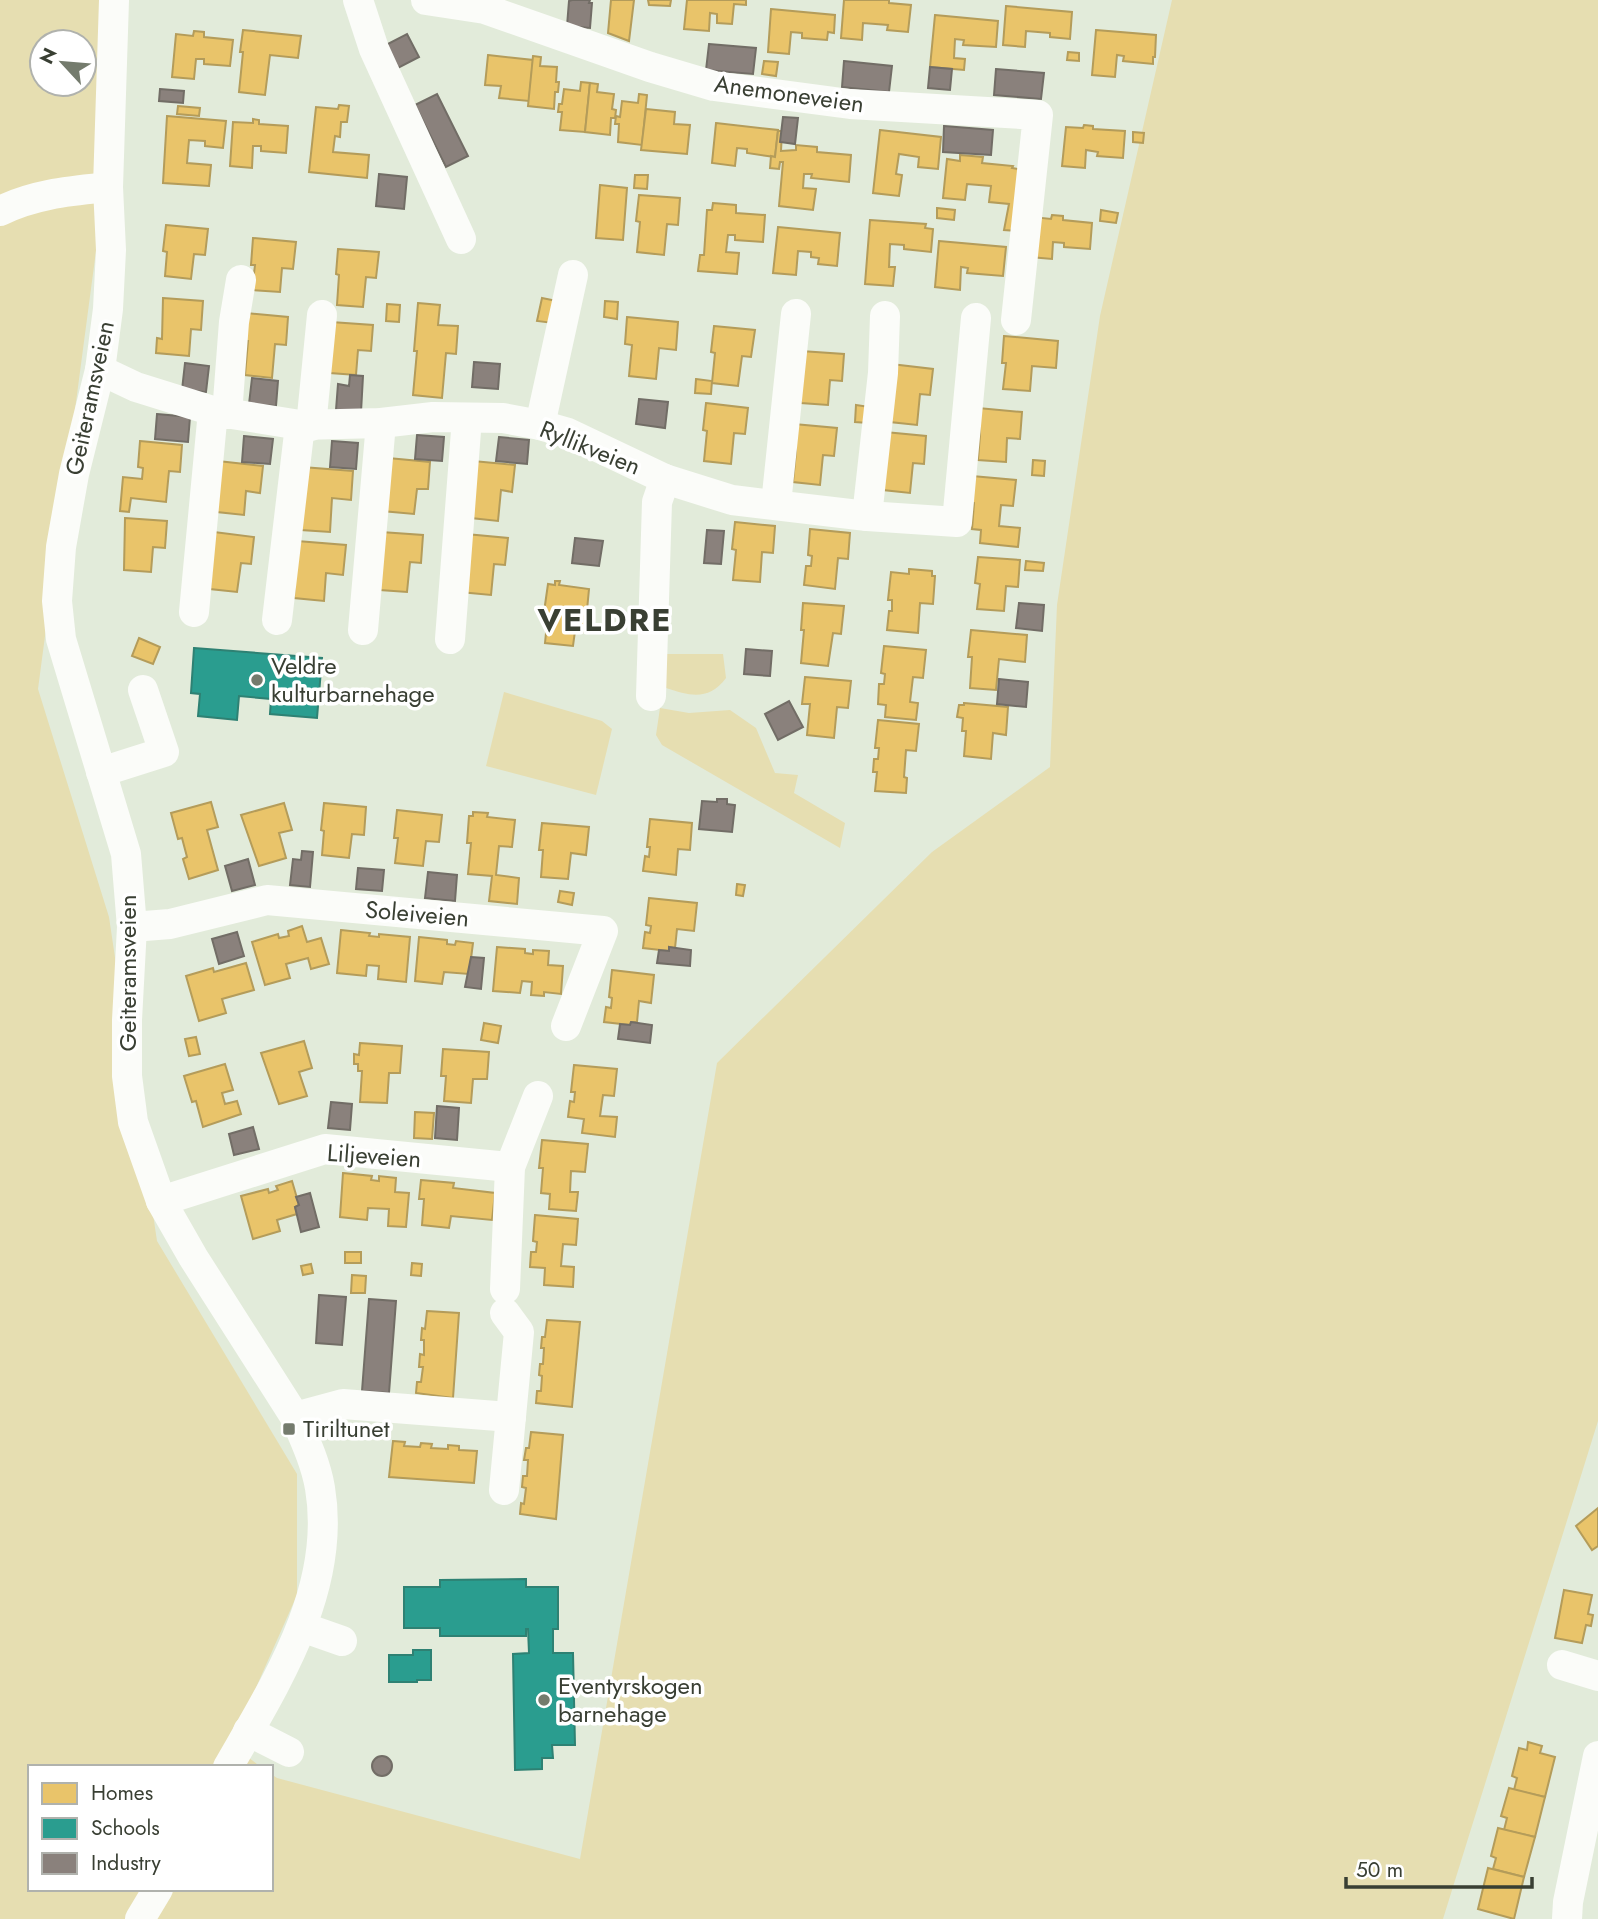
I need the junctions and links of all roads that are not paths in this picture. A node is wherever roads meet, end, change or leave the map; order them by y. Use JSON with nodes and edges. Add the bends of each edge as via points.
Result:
{"nodes":[{"id":1,"x":358,"y":0,"type":"edge"},
{"id":2,"x":426,"y":0,"type":"edge"},
{"id":3,"x":118,"y":1,"type":"edge"},
{"id":4,"x":108,"y":187,"type":"junction"},
{"id":5,"x":0,"y":211,"type":"edge"},
{"id":6,"x":461,"y":239,"type":"dead end"},
{"id":7,"x":573,"y":275,"type":"dead end"},
{"id":8,"x":241,"y":280,"type":"dead end"},
{"id":9,"x":796,"y":314,"type":"dead end"},
{"id":10,"x":322,"y":315,"type":"dead end"},
{"id":11,"x":885,"y":316,"type":"dead end"},
{"id":12,"x":975,"y":318,"type":"dead end"},
{"id":13,"x":1016,"y":320,"type":"dead end"},
{"id":14,"x":100,"y":370,"type":"junction"},
{"id":15,"x":220,"y":412,"type":"junction"},
{"id":16,"x":467,"y":418,"type":"junction"},
{"id":17,"x":381,"y":423,"type":"junction"},
{"id":18,"x":540,"y":425,"type":"junction"},
{"id":19,"x":305,"y":426,"type":"junction"},
{"id":20,"x":665,"y":479,"type":"junction"},
{"id":21,"x":776,"y":504,"type":"junction"},
{"id":22,"x":867,"y":516,"type":"junction"},
{"id":23,"x":194,"y":612,"type":"dead end"},
{"id":24,"x":277,"y":620,"type":"dead end"},
{"id":25,"x":363,"y":630,"type":"dead end"},
{"id":26,"x":450,"y":639,"type":"dead end"},
{"id":27,"x":143,"y":690,"type":"dead end"},
{"id":28,"x":651,"y":696,"type":"dead end"},
{"id":29,"x":101,"y":772,"type":"junction"},
{"id":30,"x":132,"y":927,"type":"junction"},
{"id":31,"x":566,"y":1026,"type":"dead end"},
{"id":32,"x":538,"y":1096,"type":"dead end"},
{"id":33,"x":510,"y":1167,"type":"junction"},
{"id":34,"x":161,"y":1200,"type":"junction"},
{"id":35,"x":511,"y":1417,"type":"junction"},
{"id":36,"x":295,"y":1418,"type":"junction"},
{"id":37,"x":504,"y":1490,"type":"dead end"},
{"id":38,"x":302,"y":1627,"type":"junction"},
{"id":39,"x":342,"y":1641,"type":"dead end"},
{"id":40,"x":1562,"y":1665,"type":"dead end"},
{"id":41,"x":1598,"y":1676,"type":"edge"},
{"id":42,"x":248,"y":1731,"type":"junction"},
{"id":43,"x":289,"y":1752,"type":"dead end"},
{"id":44,"x":1598,"y":1756,"type":"edge"},
{"id":45,"x":229,"y":1765,"type":"edge"},
{"id":46,"x":157,"y":1891,"type":"edge"},
{"id":47,"x":140,"y":1919,"type":"edge"},
{"id":48,"x":1567,"y":1919,"type":"edge"}],
"edges":[{"from":1,"to":6,"type":"street","via":[[374,49]]},
{"from":2,"to":13,"type":"street","name":"Anemoneveien","via":[[485,9],[714,86],[850,104],[1038,115]]},
{"from":3,"to":4,"type":"street","name":"Geiteramsveien"},
{"from":4,"to":5,"type":"street","via":[[51,193]]},
{"from":4,"to":14,"type":"street","name":"Geiteramsveien","via":[[109,297]]},
{"from":7,"to":18,"type":"street"},
{"from":8,"to":15,"type":"street"},
{"from":9,"to":21,"type":"street"},
{"from":10,"to":19,"type":"street"},
{"from":11,"to":22,"type":"street"},
{"from":12,"to":22,"type":"street","name":"Ryllikveien","via":[[957,522]]},
{"from":14,"to":15,"type":"street","name":"Ryllikveien","via":[[136,387]]},
{"from":14,"to":29,"type":"street","name":"Geiteramsveien","via":[[74,474],[57,601],[61,639]]},
{"from":15,"to":19,"type":"street","name":"Ryllikveien"},
{"from":15,"to":23,"type":"street"},
{"from":16,"to":17,"type":"street","name":"Ryllikveien","via":[[423,417]]},
{"from":16,"to":18,"type":"street","name":"Ryllikveien"},
{"from":16,"to":26,"type":"street"},
{"from":17,"to":19,"type":"street","name":"Ryllikveien"},
{"from":17,"to":25,"type":"street"},
{"from":18,"to":20,"type":"street","name":"Ryllikveien","via":[[568,433]]},
{"from":19,"to":24,"type":"street"},
{"from":20,"to":21,"type":"street","name":"Ryllikveien","via":[[732,500]]},
{"from":20,"to":28,"type":"street","via":[[657,502]]},
{"from":21,"to":22,"type":"street","name":"Ryllikveien"},
{"from":27,"to":29,"type":"street","via":[[164,752]]},
{"from":29,"to":30,"type":"street","name":"Geiteramsveien","via":[[126,854]]},
{"from":30,"to":31,"type":"street","name":"Soleiveien","via":[[170,924],[267,900],[603,931]]},
{"from":30,"to":34,"type":"street","name":"Geiteramsveien","via":[[127,1076],[134,1122]]},
{"from":32,"to":33,"type":"street"},
{"from":33,"to":34,"type":"street","name":"Liljeveien","via":[[326,1149]]},
{"from":33,"to":35,"type":"street","via":[[505,1301],[519,1332]]},
{"from":34,"to":36,"type":"street","name":"Geiteramsveien"},
{"from":35,"to":36,"type":"street","via":[[343,1404]]},
{"from":35,"to":37,"type":"street"},
{"from":36,"to":38,"type":"street","name":"Geiteramsveien","via":[[320,1488],[323,1540]]},
{"from":38,"to":39,"type":"street"},
{"from":38,"to":42,"type":"street","name":"Geiteramsveien"},
{"from":40,"to":41,"type":"street"},
{"from":42,"to":43,"type":"street"},
{"from":42,"to":45,"type":"street","name":"Geiteramsveien"},
{"from":44,"to":48,"type":"street"},
{"from":46,"to":47,"type":"street"}]}
